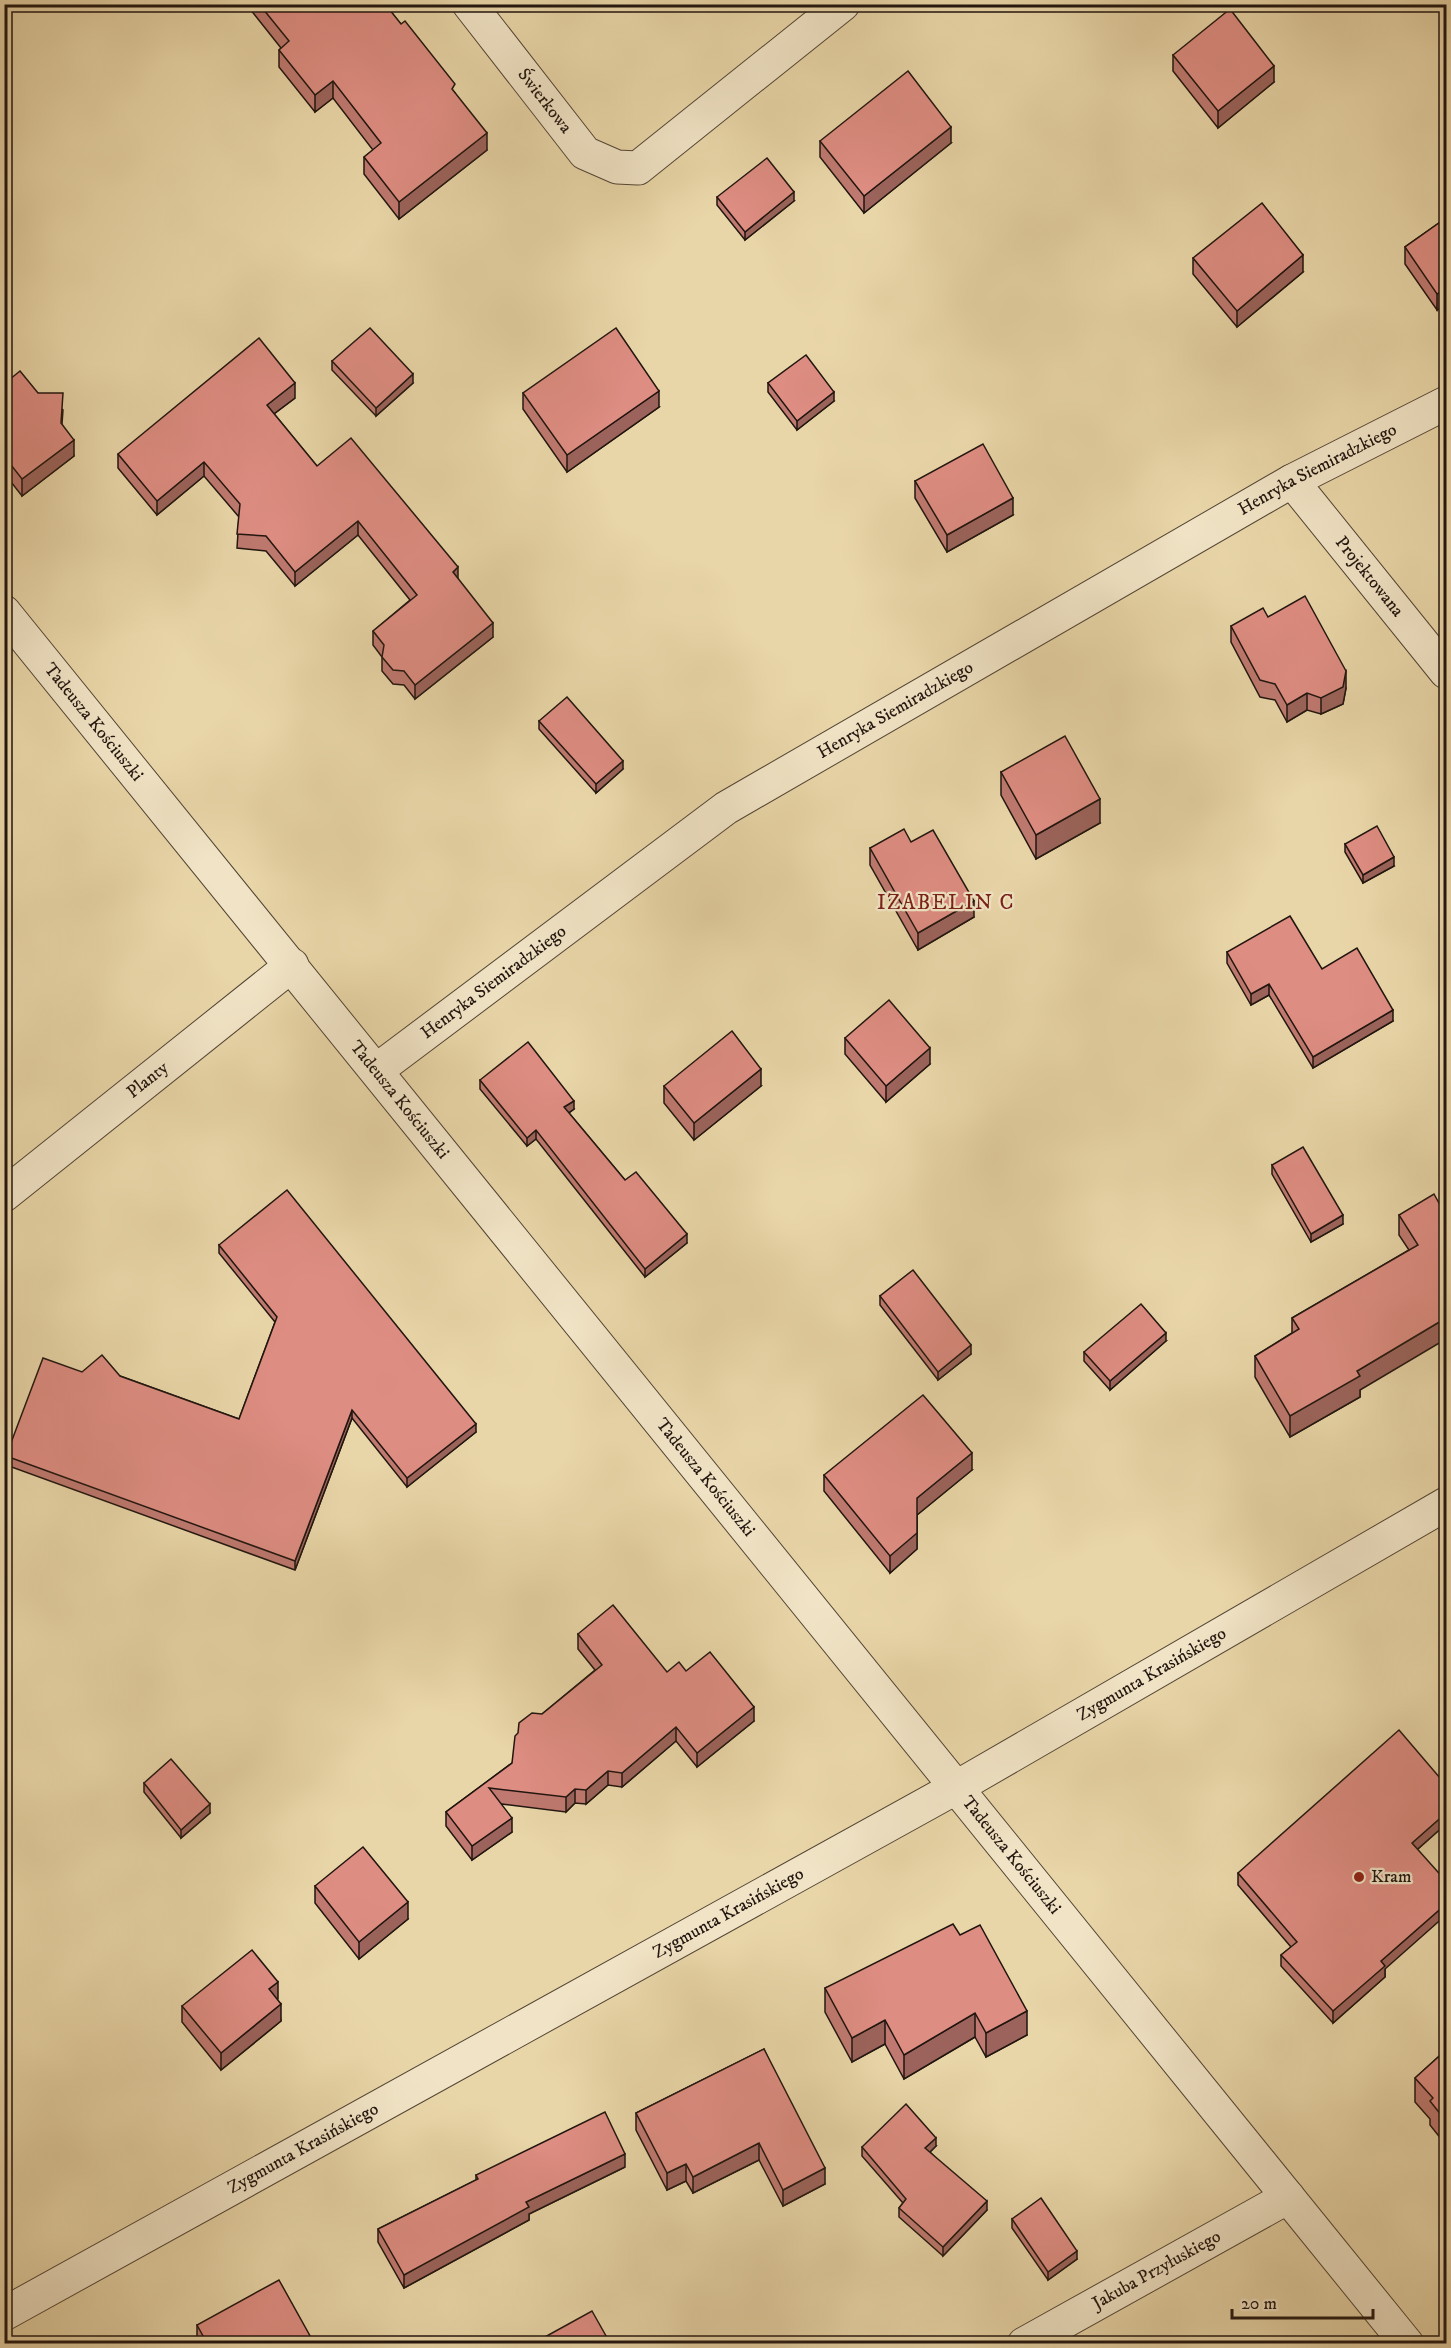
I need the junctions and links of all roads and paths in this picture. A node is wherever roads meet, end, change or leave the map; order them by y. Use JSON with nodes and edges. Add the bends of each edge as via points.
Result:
{"nodes":[{"id":1,"x":469,"y":4,"type":"edge"},
{"id":2,"x":843,"y":4,"type":"edge"},
{"id":3,"x":1446,"y":403,"type":"edge"},
{"id":4,"x":1292,"y":481,"type":"junction"},
{"id":5,"x":4,"y":612,"type":"edge"},
{"id":6,"x":1446,"y":672,"type":"edge"},
{"id":7,"x":292,"y":965,"type":"junction"},
{"id":8,"x":377,"y":1070,"type":"junction"},
{"id":9,"x":4,"y":1195,"type":"edge"},
{"id":10,"x":1446,"y":1504,"type":"edge"},
{"id":11,"x":957,"y":1787,"type":"junction"},
{"id":12,"x":1288,"y":2197,"type":"junction"},
{"id":13,"x":4,"y":2314,"type":"edge"},
{"id":14,"x":1024,"y":2343,"type":"edge"},
{"id":15,"x":1407,"y":2343,"type":"edge"}],
"edges":[{"from":1,"to":2,"type":"street","name":"Świerkowa","via":[[585,153],[616,167],[638,168]]},
{"from":3,"to":4,"type":"street","name":"Henryka Siemiradzkiego"},
{"from":4,"to":6,"type":"street","name":"Projektowana"},
{"from":4,"to":8,"type":"street","name":"Henryka Siemiradzkiego","via":[[726,808]]},
{"from":5,"to":7,"type":"street","name":"Tadeusza Kościuszki"},
{"from":7,"to":8,"type":"street","name":"Tadeusza Kościuszki"},
{"from":7,"to":9,"type":"street","name":"Planty"},
{"from":8,"to":11,"type":"street","name":"Tadeusza Kościuszki"},
{"from":10,"to":11,"type":"street","name":"Zygmunta Krasińskiego"},
{"from":11,"to":12,"type":"street","name":"Tadeusza Kościuszki"},
{"from":11,"to":13,"type":"street","name":"Zygmunta Krasińskiego"},
{"from":12,"to":14,"type":"street","name":"Jakuba Przyłuskiego"},
{"from":12,"to":15,"type":"street","name":"Tadeusza Kościuszki"}]}
